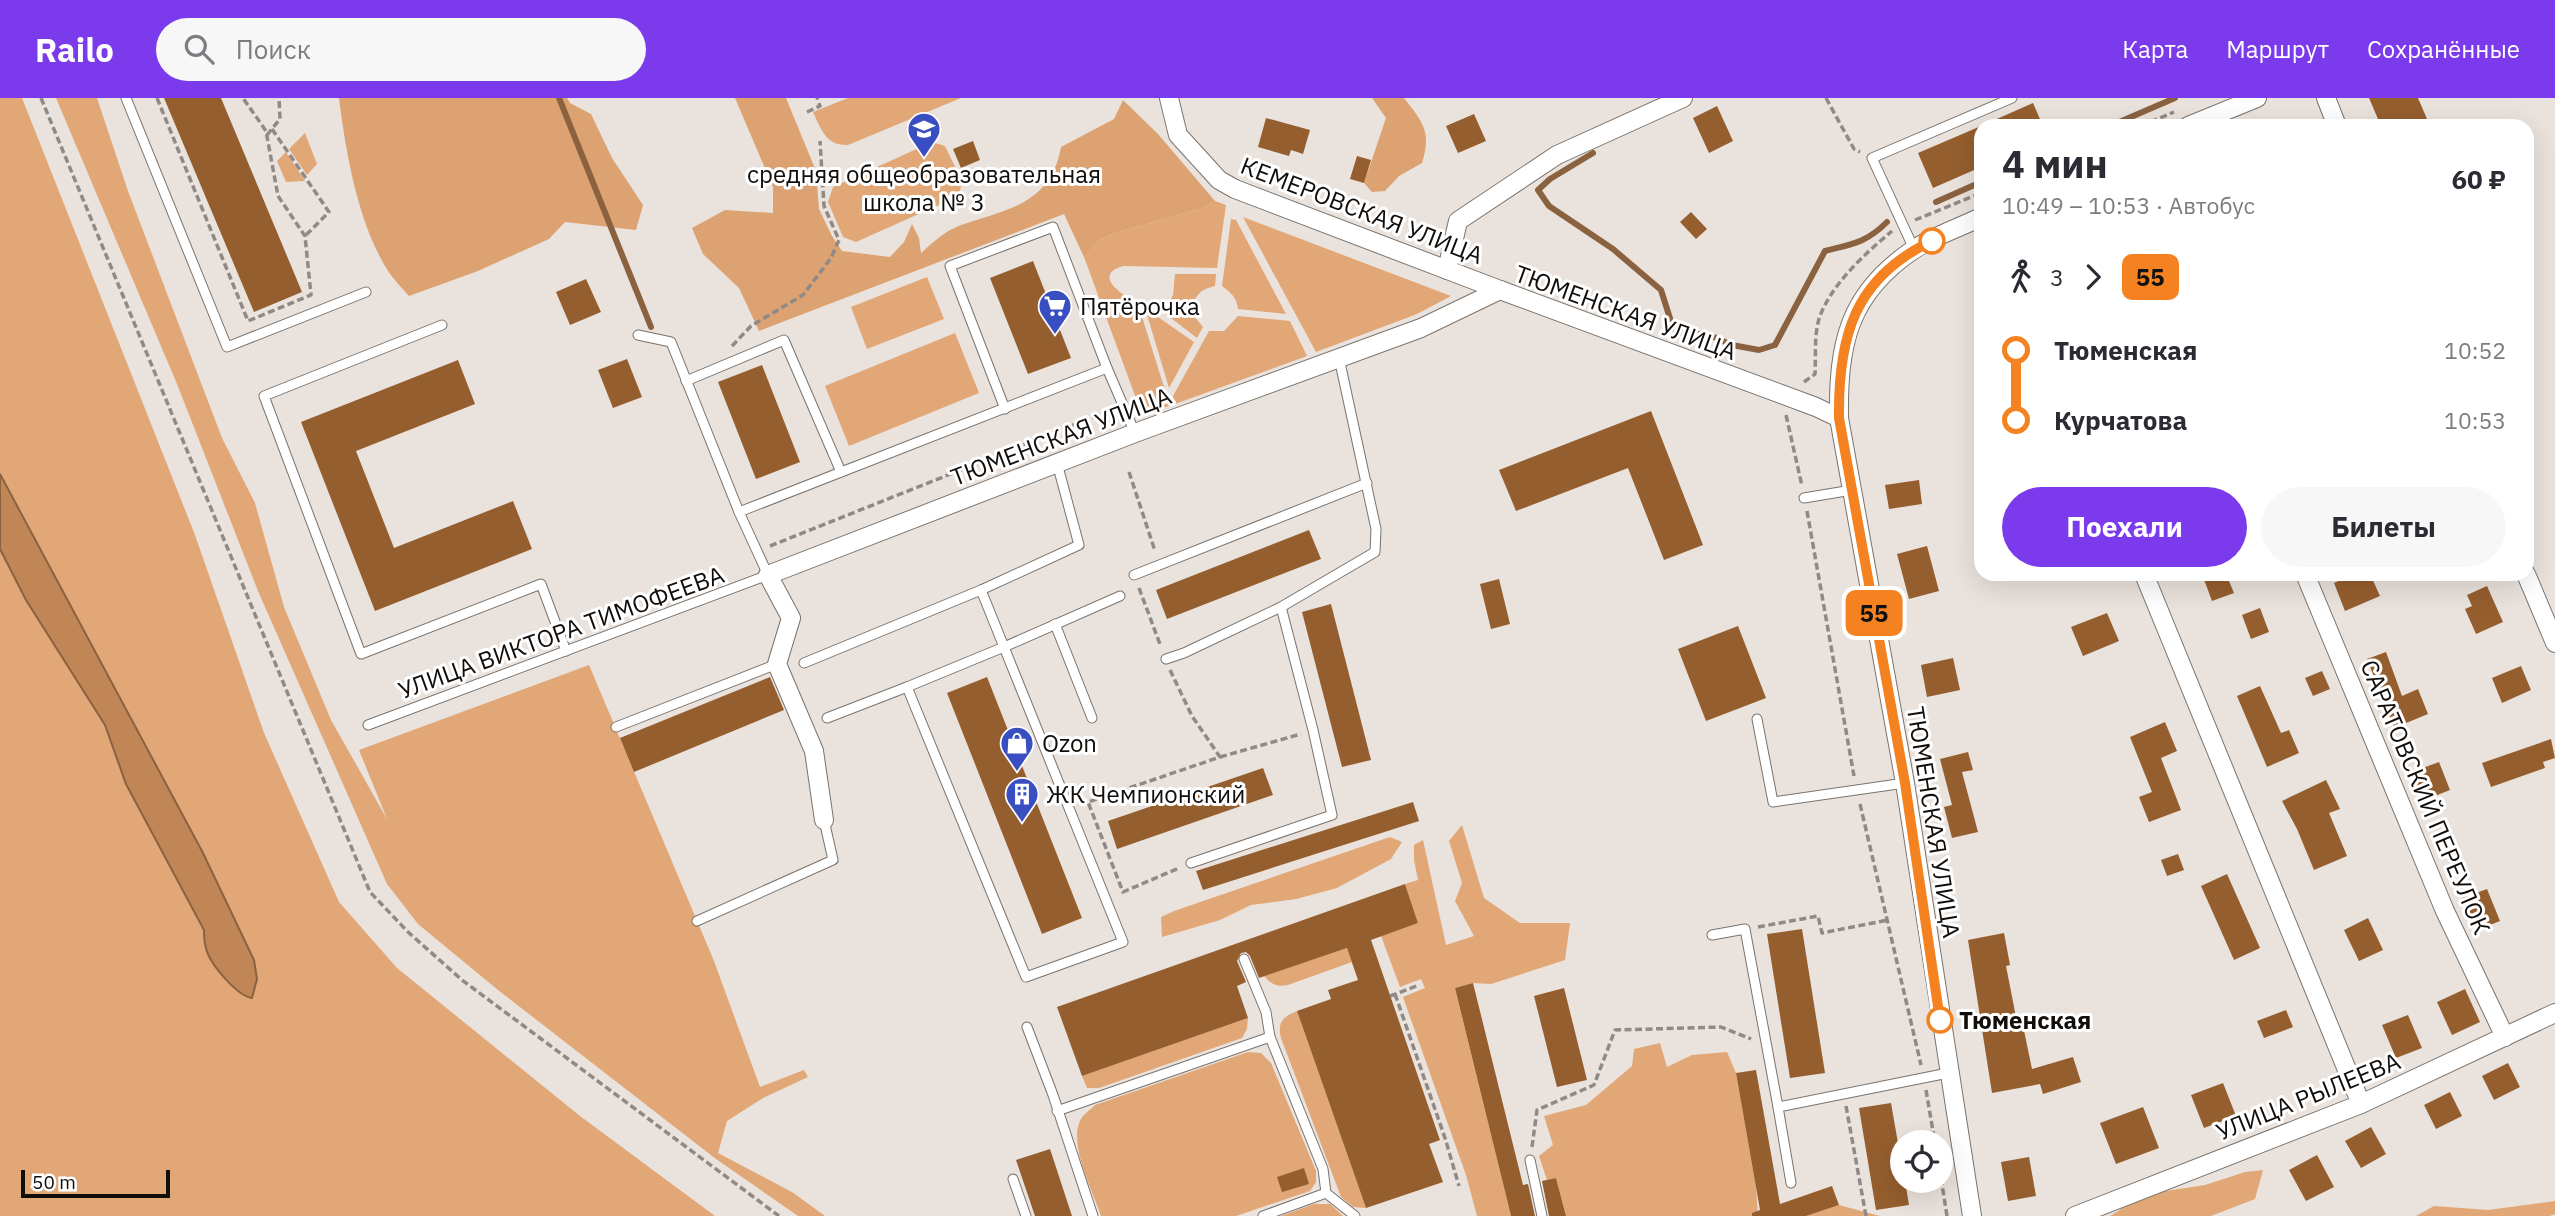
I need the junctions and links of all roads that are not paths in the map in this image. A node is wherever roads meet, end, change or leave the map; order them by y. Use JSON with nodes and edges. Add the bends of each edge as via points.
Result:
{"nodes":[{"id":1,"x":126,"y":98,"type":"edge"},
{"id":2,"x":1169,"y":98,"type":"edge"},
{"id":3,"x":1682,"y":98,"type":"edge"},
{"id":4,"x":2012,"y":98,"type":"edge"},
{"id":5,"x":2257,"y":98,"type":"edge"},
{"id":6,"x":2326,"y":98,"type":"edge"},
{"id":7,"x":2205,"y":119,"type":"edge"},
{"id":8,"x":2334,"y":119,"type":"edge"},
{"id":9,"x":1974,"y":220,"type":"edge"},
{"id":10,"x":1914,"y":249,"type":"junction"},
{"id":11,"x":1447,"y":270,"type":"junction"},
{"id":12,"x":1500,"y":290,"type":"junction"},
{"id":13,"x":366,"y":292,"type":"dead end"},
{"id":14,"x":442,"y":325,"type":"dead end"},
{"id":15,"x":638,"y":335,"type":"dead end"},
{"id":16,"x":1339,"y":358,"type":"junction"},
{"id":17,"x":1107,"y":368,"type":"junction"},
{"id":18,"x":686,"y":381,"type":"junction"},
{"id":19,"x":1004,"y":409,"type":"junction"},
{"id":20,"x":1839,"y":418,"type":"junction"},
{"id":21,"x":1135,"y":433,"type":"junction"},
{"id":22,"x":1057,"y":463,"type":"junction"},
{"id":23,"x":841,"y":472,"type":"junction"},
{"id":24,"x":1367,"y":483,"type":"junction"},
{"id":25,"x":1852,"y":490,"type":"junction"},
{"id":26,"x":1804,"y":498,"type":"road end"},
{"id":27,"x":739,"y":512,"type":"junction"},
{"id":28,"x":768,"y":575,"type":"junction"},
{"id":29,"x":1134,"y":575,"type":"road end"},
{"id":30,"x":2147,"y":581,"type":"edge"},
{"id":31,"x":2308,"y":581,"type":"edge"},
{"id":32,"x":2529,"y":581,"type":"edge"},
{"id":33,"x":981,"y":590,"type":"junction"},
{"id":34,"x":1120,"y":596,"type":"dead end"},
{"id":35,"x":1281,"y":607,"type":"junction"},
{"id":36,"x":1055,"y":624,"type":"junction"},
{"id":37,"x":2555,"y":643,"type":"edge"},
{"id":38,"x":1004,"y":647,"type":"junction"},
{"id":39,"x":566,"y":651,"type":"junction"},
{"id":40,"x":1166,"y":659,"type":"road end"},
{"id":41,"x":804,"y":663,"type":"dead end"},
{"id":42,"x":777,"y":664,"type":"junction"},
{"id":43,"x":907,"y":687,"type":"junction"},
{"id":44,"x":827,"y":718,"type":"dead end"},
{"id":45,"x":1092,"y":718,"type":"dead end"},
{"id":46,"x":1757,"y":719,"type":"dead end"},
{"id":47,"x":368,"y":725,"type":"dead end"},
{"id":48,"x":615,"y":727,"type":"dead end"},
{"id":49,"x":1905,"y":783,"type":"junction"},
{"id":50,"x":824,"y":820,"type":"joint"},
{"id":51,"x":1191,"y":863,"type":"road end"},
{"id":52,"x":697,"y":920,"type":"dead end"},
{"id":53,"x":1712,"y":934,"type":"dead end"},
{"id":54,"x":1244,"y":959,"type":"dead end"},
{"id":55,"x":2555,"y":1013,"type":"edge"},
{"id":56,"x":1027,"y":1027,"type":"dead end"},
{"id":57,"x":1270,"y":1037,"type":"junction"},
{"id":58,"x":2505,"y":1037,"type":"junction"},
{"id":59,"x":1948,"y":1073,"type":"junction"},
{"id":60,"x":2361,"y":1104,"type":"junction"},
{"id":61,"x":1778,"y":1107,"type":"junction"},
{"id":62,"x":1057,"y":1111,"type":"junction"},
{"id":63,"x":1530,"y":1160,"type":"road end"},
{"id":64,"x":1013,"y":1179,"type":"dead end"},
{"id":65,"x":1791,"y":1183,"type":"dead end"},
{"id":66,"x":1326,"y":1193,"type":"junction"},
{"id":67,"x":1026,"y":1216,"type":"edge"},
{"id":68,"x":1093,"y":1216,"type":"edge"},
{"id":69,"x":1263,"y":1216,"type":"edge"},
{"id":70,"x":1355,"y":1216,"type":"edge"},
{"id":71,"x":1542,"y":1216,"type":"edge"},
{"id":72,"x":1972,"y":1216,"type":"edge"},
{"id":73,"x":2075,"y":1216,"type":"edge"}],
"edges":[{"from":1,"to":13,"type":"lane","via":[[227,347]]},
{"from":2,"to":11,"type":"street","name":"КЕМЕРОВСКАЯ УЛИЦА","via":[[1178,135],[1219,180]]},
{"from":3,"to":11,"type":"street","via":[[1557,155],[1458,221]]},
{"from":4,"to":10,"type":"lane","via":[[1872,158]]},
{"from":5,"to":7,"type":"street"},
{"from":6,"to":8,"type":"street"},
{"from":9,"to":10,"type":"street"},
{"from":10,"to":20,"type":"street","via":[[1876,280],[1857,309],[1844,342]]},
{"from":11,"to":12,"type":"street","name":"КЕМЕРОВСКАЯ УЛИЦА"},
{"from":12,"to":16,"type":"street","name":"ТЮМЕНСКАЯ УЛИЦА","via":[[1421,328]]},
{"from":12,"to":20,"type":"street","name":"ТЮМЕНСКАЯ УЛИЦА"},
{"from":14,"to":39,"type":"lane","via":[[264,396],[356,641],[361,654],[541,584]]},
{"from":15,"to":18,"type":"lane","via":[[671,342]]},
{"from":16,"to":21,"type":"street","name":"ТЮМЕНСКАЯ УЛИЦА"},
{"from":16,"to":24,"type":"lane"},
{"from":17,"to":19,"type":"lane"},
{"from":17,"to":19,"type":"lane","via":[[1053,227],[950,266]]},
{"from":17,"to":21,"type":"lane"},
{"from":18,"to":23,"type":"lane","via":[[784,340]]},
{"from":18,"to":27,"type":"lane"},
{"from":19,"to":23,"type":"lane"},
{"from":20,"to":25,"type":"street","name":"ТЮМЕНСКАЯ УЛИЦА"},
{"from":21,"to":22,"type":"street","name":"ТЮМЕНСКАЯ УЛИЦА"},
{"from":22,"to":28,"type":"street","name":"ТЮМЕНСКАЯ УЛИЦА"},
{"from":22,"to":33,"type":"lane","via":[[1079,545]]},
{"from":23,"to":27,"type":"lane"},
{"from":24,"to":29,"type":"lane"},
{"from":24,"to":35,"type":"lane","via":[[1376,528],[1375,552]]},
{"from":25,"to":26,"type":"lane"},
{"from":25,"to":49,"type":"street","name":"ТЮМЕНСКАЯ УЛИЦА"},
{"from":27,"to":28,"type":"lane"},
{"from":28,"to":39,"type":"lane","name":"УЛИЦА ВИКТОРА ТИМОФЕЕВА"},
{"from":28,"to":42,"type":"street","via":[[790,618]]},
{"from":30,"to":60,"type":"street"},
{"from":31,"to":58,"type":"street","name":"САРАТОВСКИЙ ПЕРЕУЛОК","via":[[2445,911]]},
{"from":32,"to":37,"type":"street"},
{"from":33,"to":38,"type":"lane"},
{"from":33,"to":41,"type":"lane"},
{"from":34,"to":36,"type":"lane"},
{"from":35,"to":40,"type":"lane"},
{"from":35,"to":51,"type":"lane","via":[[1332,816]]},
{"from":36,"to":38,"type":"lane"},
{"from":36,"to":45,"type":"lane"},
{"from":38,"to":43,"type":"lane"},
{"from":38,"to":43,"type":"lane","via":[[1124,942],[1026,977]]},
{"from":39,"to":47,"type":"lane","name":"УЛИЦА ВИКТОРА ТИМОФЕЕВА"},
{"from":42,"to":48,"type":"lane"},
{"from":42,"to":50,"type":"street","via":[[814,751]]},
{"from":43,"to":44,"type":"lane"},
{"from":46,"to":49,"type":"lane","via":[[1773,802]]},
{"from":49,"to":59,"type":"street","name":"ТЮМЕНСКАЯ УЛИЦА"},
{"from":50,"to":52,"type":"lane","via":[[833,860]]},
{"from":53,"to":61,"type":"lane","via":[[1745,929]]},
{"from":54,"to":57,"type":"lane","via":[[1266,1012]]},
{"from":55,"to":58,"type":"street","name":"УЛИЦА РЫЛЕЕВА"},
{"from":56,"to":62,"type":"lane"},
{"from":57,"to":62,"type":"lane"},
{"from":57,"to":66,"type":"lane","via":[[1323,1169]]},
{"from":58,"to":60,"type":"street","name":"УЛИЦА РЫЛЕЕВА"},
{"from":59,"to":61,"type":"lane"},
{"from":59,"to":72,"type":"street","name":"ТЮМЕНСКАЯ УЛИЦА"},
{"from":60,"to":73,"type":"street","name":"УЛИЦА РЫЛЕЕВА"},
{"from":61,"to":65,"type":"lane"},
{"from":62,"to":68,"type":"lane"},
{"from":63,"to":71,"type":"lane"},
{"from":64,"to":67,"type":"lane"},
{"from":66,"to":69,"type":"lane"},
{"from":66,"to":70,"type":"lane"}]}
